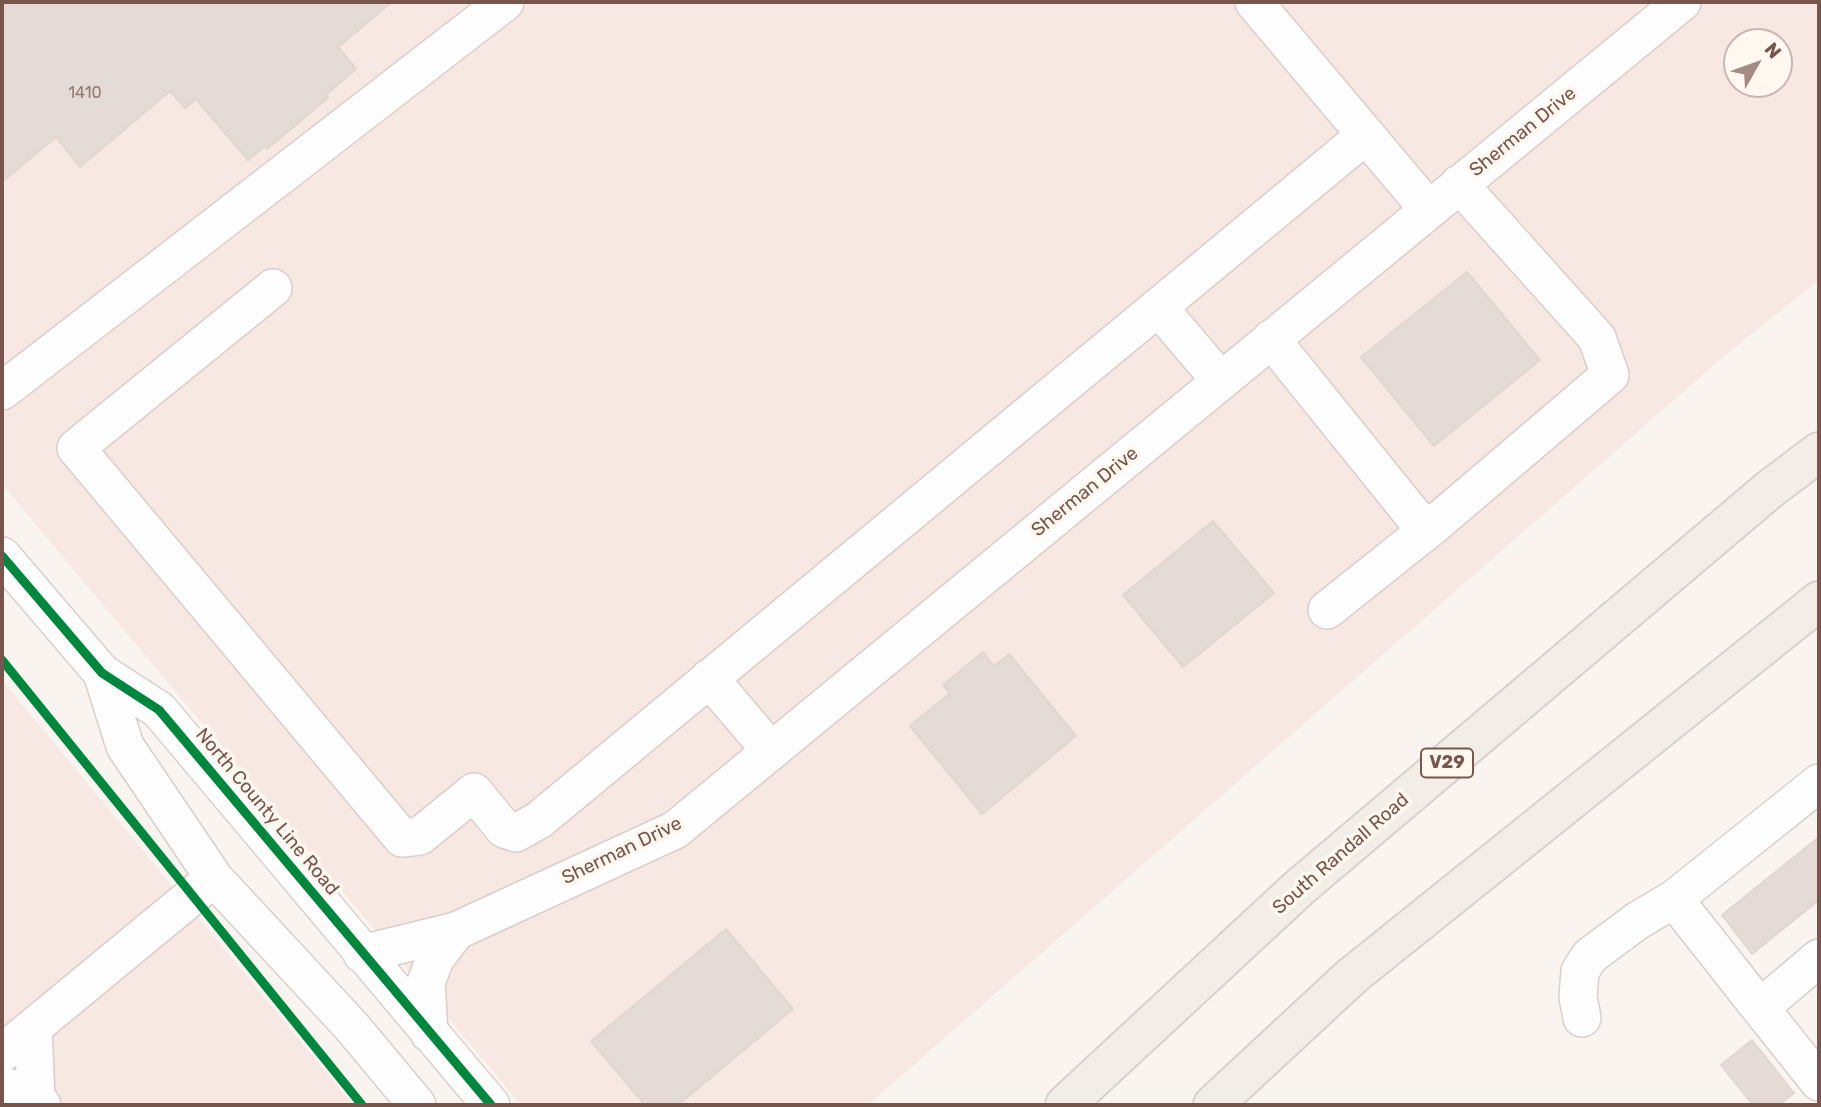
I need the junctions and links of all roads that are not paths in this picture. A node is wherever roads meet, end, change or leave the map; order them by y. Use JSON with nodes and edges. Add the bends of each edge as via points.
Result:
{"nodes":[{"id":1,"x":505,"y":2,"type":"edge"},
{"id":2,"x":1254,"y":2,"type":"edge"},
{"id":3,"x":1682,"y":2,"type":"edge"},
{"id":4,"x":1366,"y":135,"type":"junction"},
{"id":5,"x":1460,"y":184,"type":"junction"},
{"id":6,"x":1429,"y":210,"type":"junction"},
{"id":7,"x":273,"y":288,"type":"dead end"},
{"id":8,"x":1158,"y":307,"type":"junction"},
{"id":9,"x":1271,"y":339,"type":"junction"},
{"id":10,"x":1221,"y":381,"type":"junction"},
{"id":11,"x":4,"y":384,"type":"edge"},
{"id":12,"x":1819,"y":452,"type":"edge"},
{"id":13,"x":1435,"y":524,"type":"junction"},
{"id":14,"x":2,"y":556,"type":"edge"},
{"id":15,"x":1327,"y":610,"type":"dead end"},
{"id":16,"x":1812,"y":612,"type":"edge"},
{"id":17,"x":103,"y":673,"type":"junction"},
{"id":18,"x":709,"y":678,"type":"junction"},
{"id":19,"x":771,"y":751,"type":"junction"},
{"id":20,"x":1819,"y":783,"type":"edge"},
{"id":21,"x":214,"y":878,"type":"junction"},
{"id":22,"x":1674,"y":899,"type":"junction"},
{"id":23,"x":457,"y":931,"type":"junction"},
{"id":24,"x":362,"y":954,"type":"junction"},
{"id":25,"x":1819,"y":958,"type":"edge"},
{"id":26,"x":1760,"y":1008,"type":"junction"},
{"id":27,"x":1583,"y":1018,"type":"dead end"},
{"id":28,"x":33,"y":1028,"type":"junction"},
{"id":29,"x":429,"y":1033,"type":"junction"},
{"id":30,"x":2,"y":1053,"type":"edge"},
{"id":31,"x":1819,"y":1082,"type":"edge"},
{"id":32,"x":26,"y":1096,"type":"edge"},
{"id":33,"x":416,"y":1105,"type":"edge"},
{"id":34,"x":491,"y":1105,"type":"edge"},
{"id":35,"x":1065,"y":1105,"type":"edge"},
{"id":36,"x":1213,"y":1105,"type":"edge"}],
"edges":[{"from":1,"to":11,"type":"street"},
{"from":2,"to":4,"type":"street"},
{"from":3,"to":5,"type":"street","name":"Sherman Drive"},
{"from":4,"to":6,"type":"street"},
{"from":4,"to":8,"type":"street"},
{"from":5,"to":6,"type":"street","name":"Sherman Drive"},
{"from":5,"to":13,"type":"street","via":[[1597,338],[1610,374]]},
{"from":6,"to":9,"type":"street","name":"Sherman Drive"},
{"from":7,"to":18,"type":"street","via":[[76,448],[402,838],[420,836],[474,792],[504,829],[516,833],[525,829]]},
{"from":8,"to":10,"type":"street"},
{"from":8,"to":18,"type":"street"},
{"from":9,"to":10,"type":"street","name":"Sherman Drive"},
{"from":9,"to":13,"type":"street","via":[[1417,520]]},
{"from":10,"to":19,"type":"street","name":"Sherman Drive"},
{"from":12,"to":35,"type":"main road","name":"South Randall Road","number":"V29","via":[[1300,887]]},
{"from":13,"to":15,"type":"street"},
{"from":14,"to":17,"type":"street","name":"North County Line Road"},
{"from":16,"to":36,"type":"main road","via":[[1352,976]]},
{"from":17,"to":21,"type":"street","name":"North County Line Road","via":[[125,746]]},
{"from":17,"to":24,"type":"street","name":"North County Line Road","via":[[159,710]]},
{"from":18,"to":19,"type":"street"},
{"from":19,"to":23,"type":"street","name":"Sherman Drive","via":[[675,830]]},
{"from":20,"to":22,"type":"street"},
{"from":21,"to":28,"type":"street"},
{"from":21,"to":33,"type":"street","name":"North County Line Road","via":[[352,1027]]},
{"from":22,"to":26,"type":"street"},
{"from":22,"to":27,"type":"street","via":[[1590,956],[1580,971],[1578,997]]},
{"from":23,"to":24,"type":"street","name":"Sherman Drive"},
{"from":23,"to":29,"type":"street","name":"Sherman Drive","via":[[435,959],[426,982]]},
{"from":24,"to":29,"type":"street","name":"North County Line Road"},
{"from":25,"to":26,"type":"street"},
{"from":26,"to":31,"type":"street"},
{"from":28,"to":30,"type":"street"},
{"from":28,"to":32,"type":"street"},
{"from":29,"to":34,"type":"street","name":"North County Line Road"}]}
